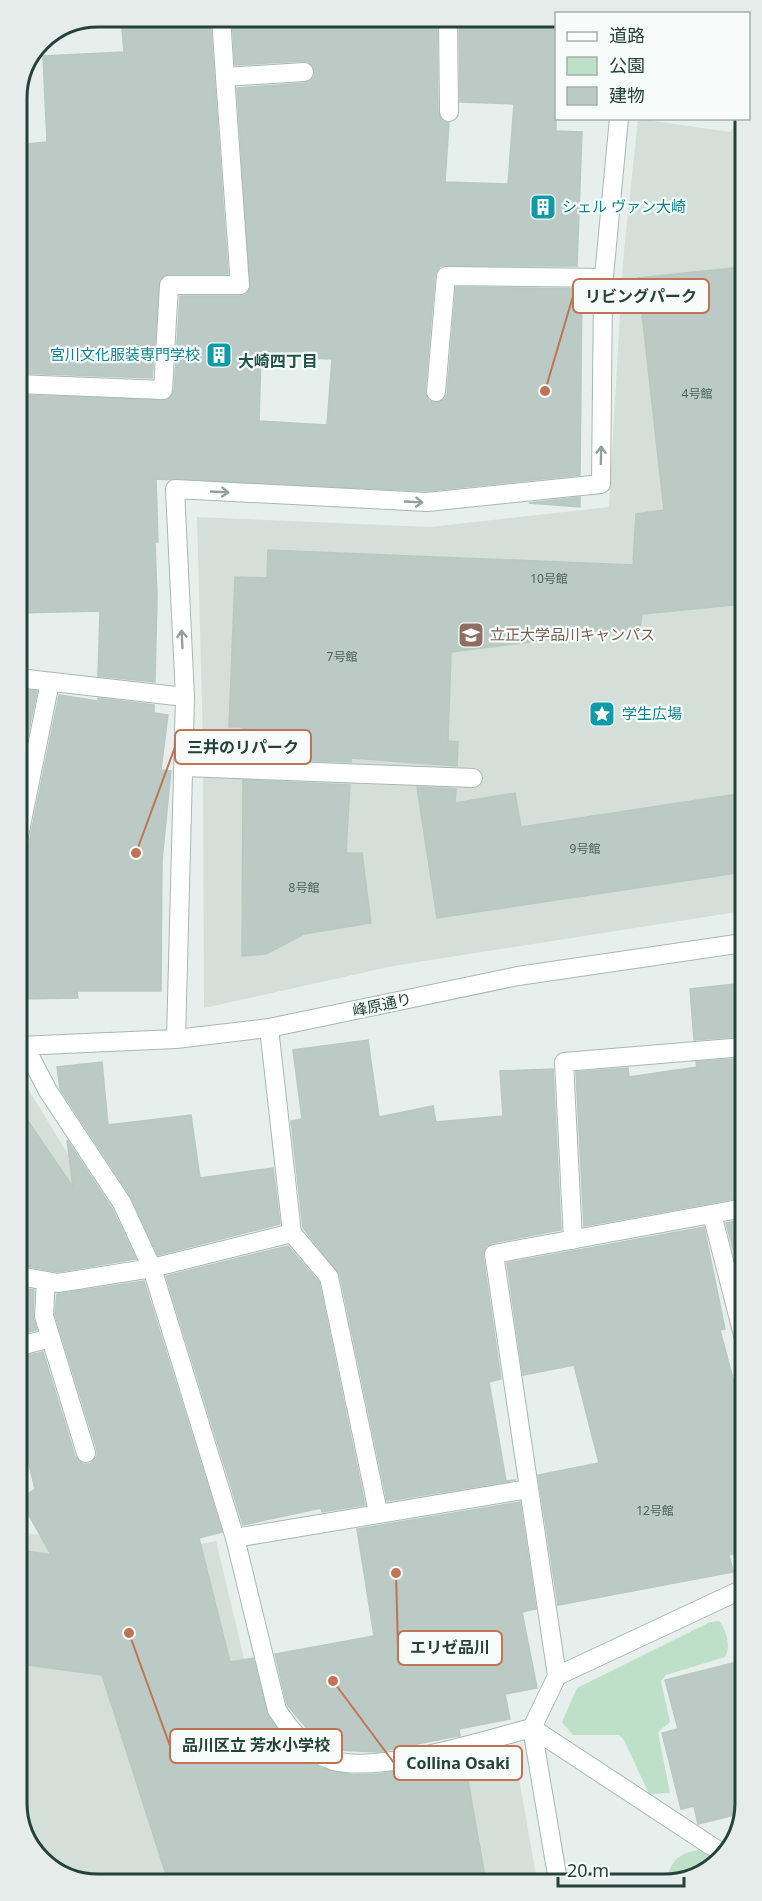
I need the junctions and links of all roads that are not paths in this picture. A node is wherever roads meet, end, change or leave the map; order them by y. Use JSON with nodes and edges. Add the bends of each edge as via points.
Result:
{"nodes":[{"id":1,"x":222,"y":27,"type":"edge"},
{"id":2,"x":448,"y":27,"type":"edge"},
{"id":3,"x":304,"y":72,"type":"dead end"},
{"id":4,"x":225,"y":77,"type":"junction"},
{"id":5,"x":449,"y":112,"type":"dead end"},
{"id":6,"x":619,"y":120,"type":"edge"},
{"id":7,"x":604,"y":278,"type":"junction"},
{"id":8,"x":27,"y":384,"type":"edge"},
{"id":9,"x":436,"y":392,"type":"dead end"},
{"id":10,"x":27,"y":679,"type":"edge"},
{"id":11,"x":50,"y":682,"type":"junction"},
{"id":12,"x":185,"y":697,"type":"junction"},
{"id":13,"x":184,"y":767,"type":"junction"},
{"id":14,"x":473,"y":778,"type":"dead end"},
{"id":15,"x":27,"y":796,"type":"edge"},
{"id":16,"x":735,"y":944,"type":"edge"},
{"id":17,"x":269,"y":1028,"type":"junction"},
{"id":18,"x":176,"y":1039,"type":"junction"},
{"id":19,"x":27,"y":1047,"type":"edge"},
{"id":20,"x":735,"y":1048,"type":"edge"},
{"id":21,"x":27,"y":1055,"type":"edge"},
{"id":22,"x":735,"y":1210,"type":"edge"},
{"id":23,"x":712,"y":1214,"type":"junction"},
{"id":24,"x":292,"y":1233,"type":"junction"},
{"id":25,"x":573,"y":1240,"type":"junction"},
{"id":26,"x":152,"y":1268,"type":"junction"},
{"id":27,"x":27,"y":1277,"type":"edge"},
{"id":28,"x":46,"y":1281,"type":"junction"},
{"id":29,"x":735,"y":1304,"type":"edge"},
{"id":30,"x":51,"y":1338,"type":"junction"},
{"id":31,"x":27,"y":1344,"type":"edge"},
{"id":32,"x":86,"y":1453,"type":"dead end"},
{"id":33,"x":528,"y":1489,"type":"junction"},
{"id":34,"x":378,"y":1512,"type":"junction"},
{"id":35,"x":235,"y":1538,"type":"junction"},
{"id":36,"x":735,"y":1593,"type":"edge"},
{"id":37,"x":557,"y":1676,"type":"junction"},
{"id":38,"x":532,"y":1728,"type":"junction"},
{"id":39,"x":717,"y":1850,"type":"edge"},
{"id":40,"x":557,"y":1874,"type":"edge"}],
"edges":[{"from":1,"to":4,"type":"street"},
{"from":2,"to":5,"type":"street"},
{"from":3,"to":4,"type":"street"},
{"from":4,"to":8,"type":"street","via":[[240,285],[169,285],[163,390]]},
{"from":6,"to":7,"type":"street"},
{"from":7,"to":9,"type":"street","via":[[446,276]]},
{"from":12,"to":7,"type":"street","one_way":true,"via":[[175,489],[427,502],[601,484]]},
{"from":10,"to":11,"type":"street"},
{"from":11,"to":12,"type":"street"},
{"from":11,"to":15,"type":"street"},
{"from":12,"to":13,"type":"street"},
{"from":13,"to":14,"type":"street"},
{"from":13,"to":18,"type":"street"},
{"from":16,"to":17,"type":"street","name":"峰原通り","via":[[518,976]]},
{"from":17,"to":18,"type":"street","name":"峰原通り"},
{"from":17,"to":24,"type":"street"},
{"from":18,"to":19,"type":"street","name":"峰原通り"},
{"from":20,"to":25,"type":"street","via":[[564,1062]]},
{"from":21,"to":26,"type":"street","via":[[122,1203]]},
{"from":22,"to":23,"type":"street"},
{"from":23,"to":25,"type":"street"},
{"from":23,"to":29,"type":"street"},
{"from":24,"to":26,"type":"street"},
{"from":24,"to":34,"type":"street","via":[[328,1277]]},
{"from":25,"to":33,"type":"street","via":[[494,1254]]},
{"from":26,"to":28,"type":"street","via":[[58,1283]]},
{"from":26,"to":35,"type":"street"},
{"from":27,"to":28,"type":"street"},
{"from":28,"to":30,"type":"street","via":[[44,1316]]},
{"from":30,"to":31,"type":"street"},
{"from":30,"to":32,"type":"street"},
{"from":33,"to":34,"type":"street"},
{"from":33,"to":37,"type":"street"},
{"from":34,"to":35,"type":"street"},
{"from":35,"to":38,"type":"street","via":[[277,1710],[290,1730],[320,1754],[363,1765],[451,1749]]},
{"from":36,"to":37,"type":"street"},
{"from":37,"to":38,"type":"street"},
{"from":38,"to":39,"type":"street"},
{"from":38,"to":40,"type":"street"}]}
